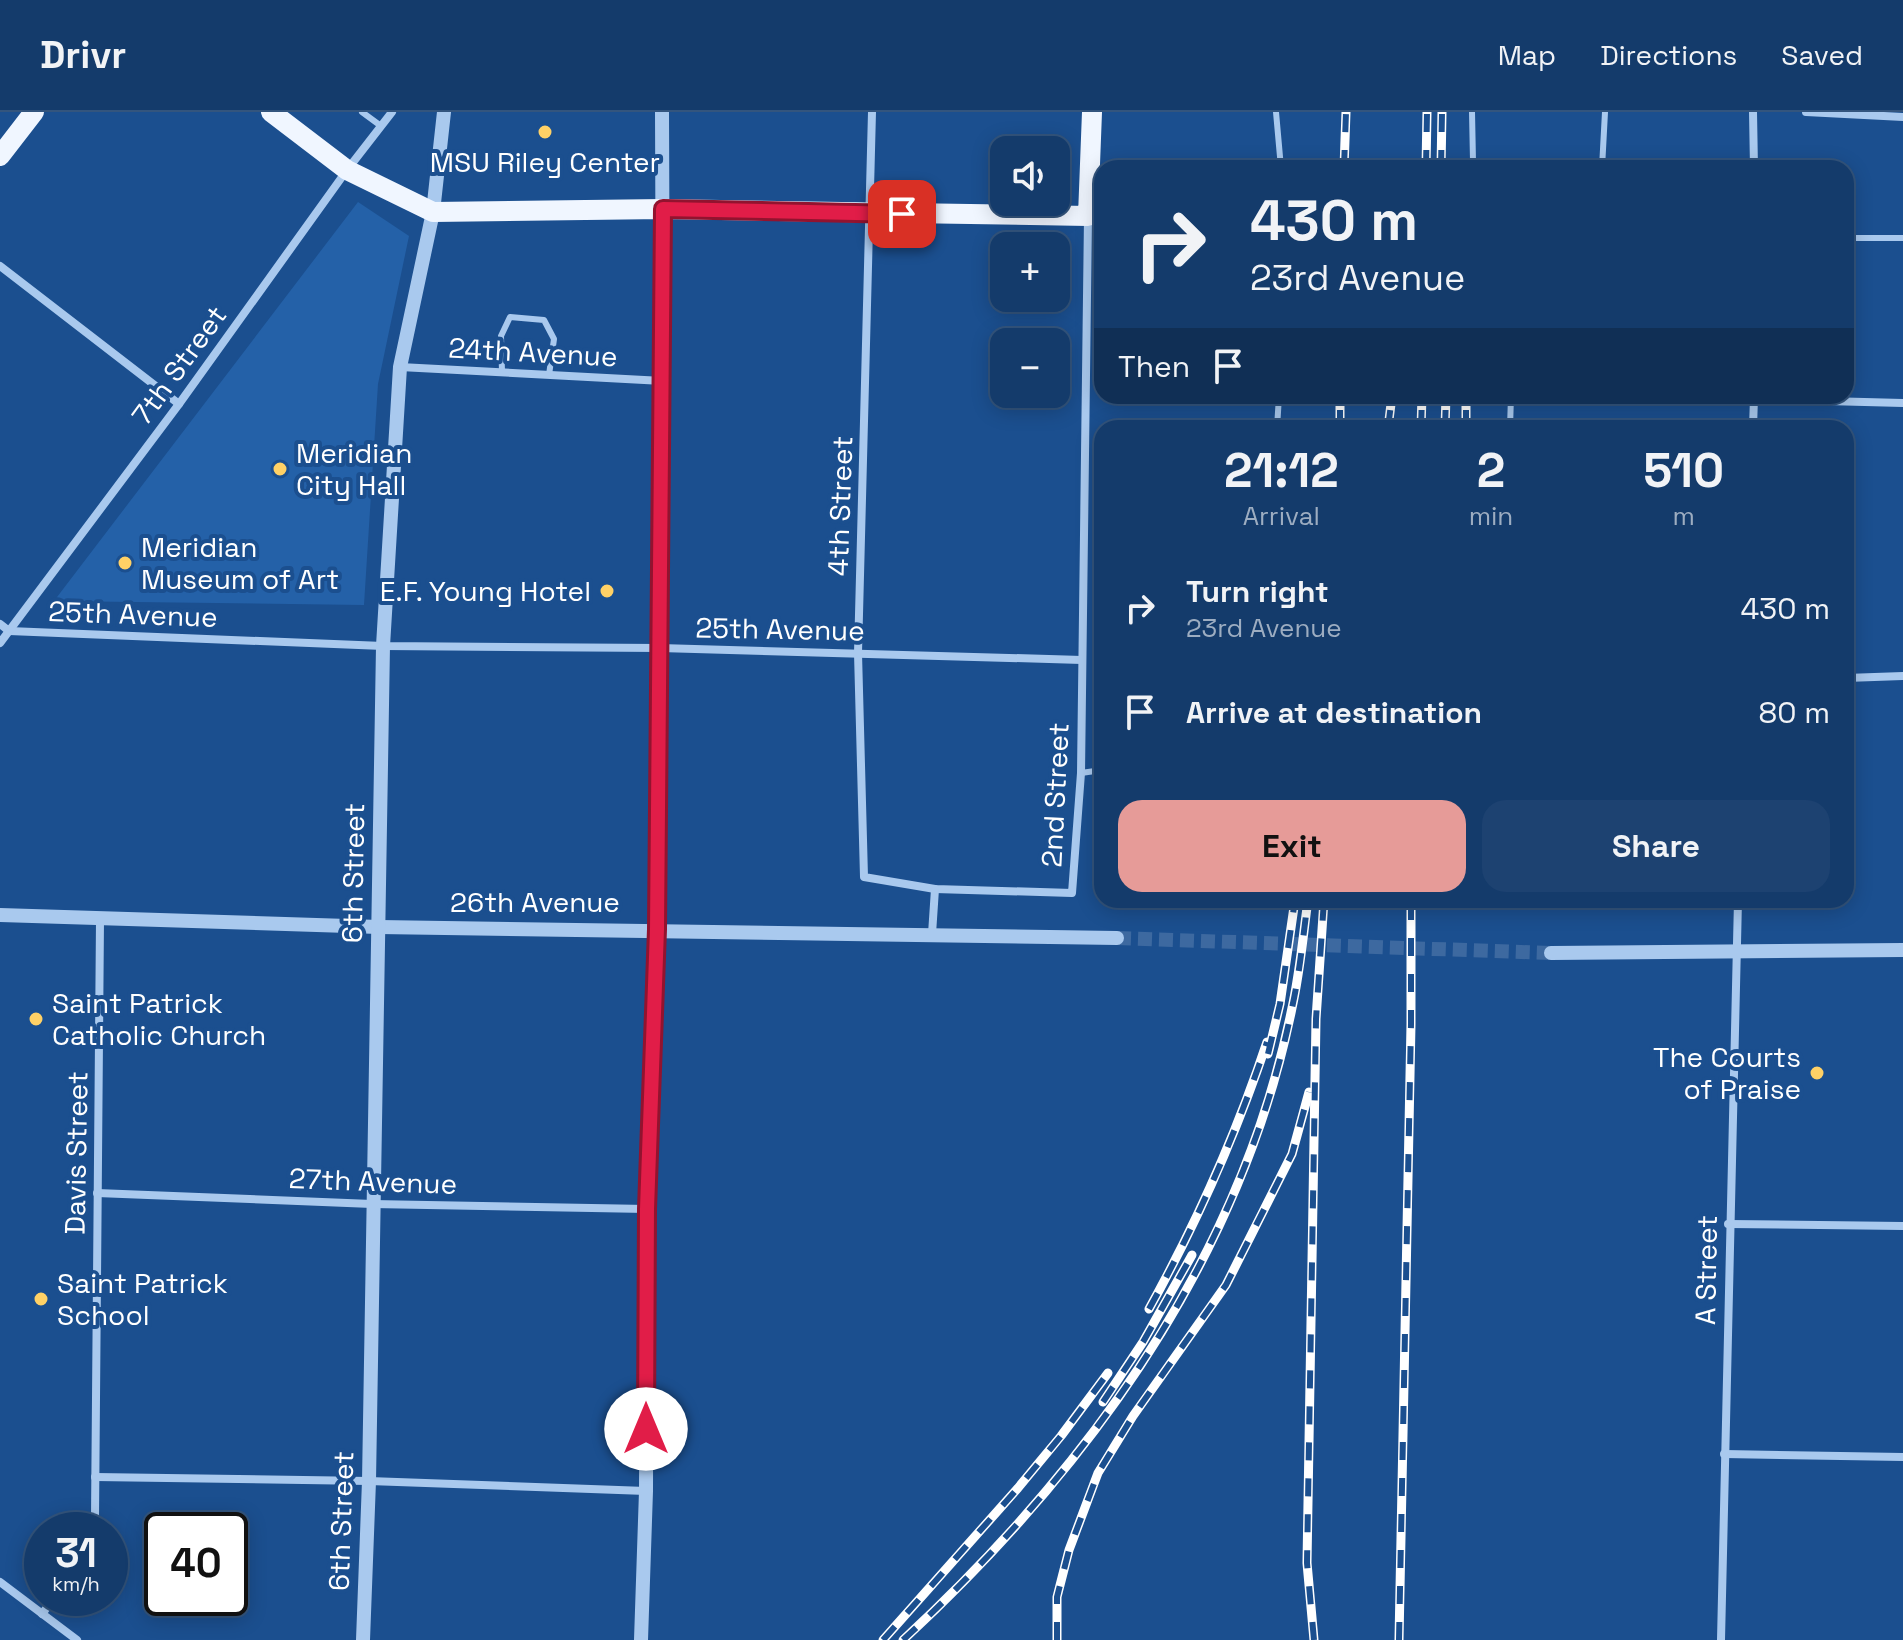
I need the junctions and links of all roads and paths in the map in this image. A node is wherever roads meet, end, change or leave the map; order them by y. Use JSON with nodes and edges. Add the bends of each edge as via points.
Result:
{"nodes":[{"id":1,"x":34,"y":112,"type":"edge"},
{"id":2,"x":271,"y":112,"type":"edge"},
{"id":3,"x":362,"y":112,"type":"edge"},
{"id":4,"x":392,"y":112,"type":"edge"},
{"id":5,"x":444,"y":112,"type":"edge"},
{"id":6,"x":662,"y":112,"type":"edge"},
{"id":7,"x":872,"y":112,"type":"edge"},
{"id":8,"x":1092,"y":112,"type":"edge"},
{"id":9,"x":1276,"y":112,"type":"edge"},
{"id":10,"x":1472,"y":112,"type":"edge"},
{"id":11,"x":1605,"y":112,"type":"edge"},
{"id":12,"x":1753,"y":112,"type":"edge"},
{"id":13,"x":1806,"y":112,"type":"edge"},
{"id":14,"x":1903,"y":117,"type":"edge"},
{"id":15,"x":381,"y":126,"type":"junction"},
{"id":16,"x":0,"y":156,"type":"edge"},
{"id":17,"x":1280,"y":160,"type":"edge"},
{"id":18,"x":1473,"y":160,"type":"edge"},
{"id":19,"x":1602,"y":160,"type":"edge"},
{"id":20,"x":1754,"y":160,"type":"edge"},
{"id":21,"x":347,"y":170,"type":"junction"},
{"id":22,"x":663,"y":209,"type":"junction"},
{"id":23,"x":433,"y":212,"type":"junction"},
{"id":24,"x":871,"y":214,"type":"junction"},
{"id":25,"x":1088,"y":216,"type":"junction"},
{"id":26,"x":1854,"y":238,"type":"edge"},
{"id":27,"x":1903,"y":238,"type":"edge"},
{"id":28,"x":0,"y":266,"type":"edge"},
{"id":29,"x":400,"y":367,"type":"junction"},
{"id":30,"x":502,"y":372,"type":"junction"},
{"id":31,"x":549,"y":375,"type":"junction"},
{"id":32,"x":663,"y":381,"type":"junction"},
{"id":33,"x":1854,"y":401,"type":"edge"},
{"id":34,"x":1903,"y":403,"type":"edge"},
{"id":35,"x":179,"y":404,"type":"junction"},
{"id":36,"x":0,"y":624,"type":"edge"},
{"id":37,"x":9,"y":631,"type":"junction"},
{"id":38,"x":0,"y":643,"type":"edge"},
{"id":39,"x":383,"y":646,"type":"junction"},
{"id":40,"x":660,"y":648,"type":"junction"},
{"id":41,"x":858,"y":653,"type":"junction"},
{"id":42,"x":1082,"y":660,"type":"junction"},
{"id":43,"x":1903,"y":676,"type":"edge"},
{"id":44,"x":1854,"y":678,"type":"edge"},
{"id":45,"x":1094,"y":771,"type":"edge"},
{"id":46,"x":1081,"y":773,"type":"junction"},
{"id":47,"x":935,"y":889,"type":"junction"},
{"id":48,"x":1738,"y":908,"type":"edge"},
{"id":49,"x":0,"y":915,"type":"edge"},
{"id":50,"x":100,"y":920,"type":"junction"},
{"id":51,"x":379,"y":927,"type":"junction"},
{"id":52,"x":657,"y":929,"type":"junction"},
{"id":53,"x":932,"y":934,"type":"junction"},
{"id":54,"x":1117,"y":938,"type":"tunnel mouth"},
{"id":55,"x":1903,"y":950,"type":"edge"},
{"id":56,"x":1736,"y":951,"type":"junction"},
{"id":57,"x":1551,"y":953,"type":"tunnel mouth"},
{"id":58,"x":97,"y":1193,"type":"junction"},
{"id":59,"x":372,"y":1204,"type":"junction"},
{"id":60,"x":647,"y":1209,"type":"junction"},
{"id":61,"x":1728,"y":1224,"type":"junction"},
{"id":62,"x":1903,"y":1226,"type":"edge"},
{"id":63,"x":1724,"y":1454,"type":"junction"},
{"id":64,"x":1903,"y":1457,"type":"edge"},
{"id":65,"x":95,"y":1477,"type":"junction"},
{"id":66,"x":369,"y":1481,"type":"junction"},
{"id":67,"x":646,"y":1491,"type":"junction"},
{"id":68,"x":95,"y":1512,"type":"edge"},
{"id":69,"x":0,"y":1582,"type":"edge"},
{"id":70,"x":24,"y":1600,"type":"edge"},
{"id":71,"x":45,"y":1616,"type":"edge"},
{"id":72,"x":77,"y":1640,"type":"edge"},
{"id":73,"x":363,"y":1640,"type":"edge"},
{"id":74,"x":641,"y":1640,"type":"edge"},
{"id":75,"x":1721,"y":1640,"type":"edge"}],
"edges":[{"from":1,"to":16,"type":"main road"},
{"from":2,"to":21,"type":"main road"},
{"from":3,"to":15,"type":"lane"},
{"from":4,"to":15,"type":"street","name":"7th Street"},
{"from":5,"to":23,"type":"street","name":"6th Street"},
{"from":6,"to":22,"type":"street"},
{"from":7,"to":24,"type":"street","name":"4th Street"},
{"from":8,"to":25,"type":"main road"},
{"from":9,"to":17,"type":"lane"},
{"from":10,"to":18,"type":"lane"},
{"from":11,"to":19,"type":"lane"},
{"from":12,"to":20,"type":"street"},
{"from":13,"to":14,"type":"street"},
{"from":15,"to":21,"type":"street","name":"7th Street"},
{"from":21,"to":23,"type":"main road"},
{"from":21,"to":35,"type":"street","name":"7th Street"},
{"from":22,"to":23,"type":"main road"},
{"from":22,"to":24,"type":"main road"},
{"from":22,"to":32,"type":"street"},
{"from":23,"to":29,"type":"street","name":"6th Street"},
{"from":24,"to":25,"type":"main road"},
{"from":24,"to":41,"type":"street","name":"4th Street"},
{"from":25,"to":42,"type":"street","name":"2nd Street"},
{"from":26,"to":27,"type":"lane"},
{"from":28,"to":35,"type":"street"},
{"from":29,"to":30,"type":"street","name":"24th Avenue"},
{"from":29,"to":39,"type":"street","name":"6th Street"},
{"from":30,"to":31,"type":"street","name":"24th Avenue"},
{"from":30,"to":31,"type":"lane","via":[[501,336],[510,317],[544,320],[554,339]]},
{"from":31,"to":32,"type":"street","name":"24th Avenue"},
{"from":32,"to":40,"type":"street"},
{"from":33,"to":34,"type":"street"},
{"from":35,"to":37,"type":"street","name":"7th Street"},
{"from":36,"to":37,"type":"street","name":"25th Avenue"},
{"from":37,"to":38,"type":"street","name":"7th Street"},
{"from":37,"to":39,"type":"street","name":"25th Avenue"},
{"from":39,"to":40,"type":"street","name":"25th Avenue"},
{"from":39,"to":51,"type":"street","name":"6th Street"},
{"from":40,"to":41,"type":"street","name":"25th Avenue"},
{"from":40,"to":52,"type":"street"},
{"from":41,"to":42,"type":"street","name":"25th Avenue"},
{"from":41,"to":47,"type":"street","name":"4th Street","via":[[864,877]]},
{"from":42,"to":46,"type":"street","name":"2nd Street"},
{"from":43,"to":44,"type":"street"},
{"from":45,"to":46,"type":"lane"},
{"from":46,"to":47,"type":"street","name":"2nd Street","via":[[1072,893]]},
{"from":47,"to":53,"type":"street"},
{"from":48,"to":56,"type":"street","name":"A Street"},
{"from":49,"to":50,"type":"street","name":"26th Avenue"},
{"from":50,"to":51,"type":"street","name":"26th Avenue"},
{"from":50,"to":58,"type":"street","name":"Davis Street"},
{"from":51,"to":52,"type":"street","name":"26th Avenue"},
{"from":51,"to":59,"type":"street","name":"6th Street"},
{"from":52,"to":53,"type":"street","name":"26th Avenue"},
{"from":52,"to":60,"type":"street"},
{"from":53,"to":54,"type":"street","name":"26th Avenue"},
{"from":55,"to":56,"type":"street"},
{"from":56,"to":57,"type":"street"},
{"from":56,"to":61,"type":"street","name":"A Street"},
{"from":58,"to":59,"type":"street","name":"27th Avenue"},
{"from":58,"to":65,"type":"street","name":"Davis Street"},
{"from":59,"to":60,"type":"street","name":"27th Avenue"},
{"from":59,"to":66,"type":"street","name":"6th Street"},
{"from":60,"to":67,"type":"street"},
{"from":61,"to":62,"type":"street"},
{"from":61,"to":63,"type":"street","name":"A Street"},
{"from":63,"to":64,"type":"street"},
{"from":63,"to":75,"type":"street","name":"A Street"},
{"from":65,"to":66,"type":"street"},
{"from":65,"to":68,"type":"street","name":"Davis Street"},
{"from":66,"to":67,"type":"street"},
{"from":66,"to":73,"type":"street","name":"6th Street"},
{"from":67,"to":74,"type":"street"},
{"from":69,"to":70,"type":"street"},
{"from":71,"to":72,"type":"street"}]}
